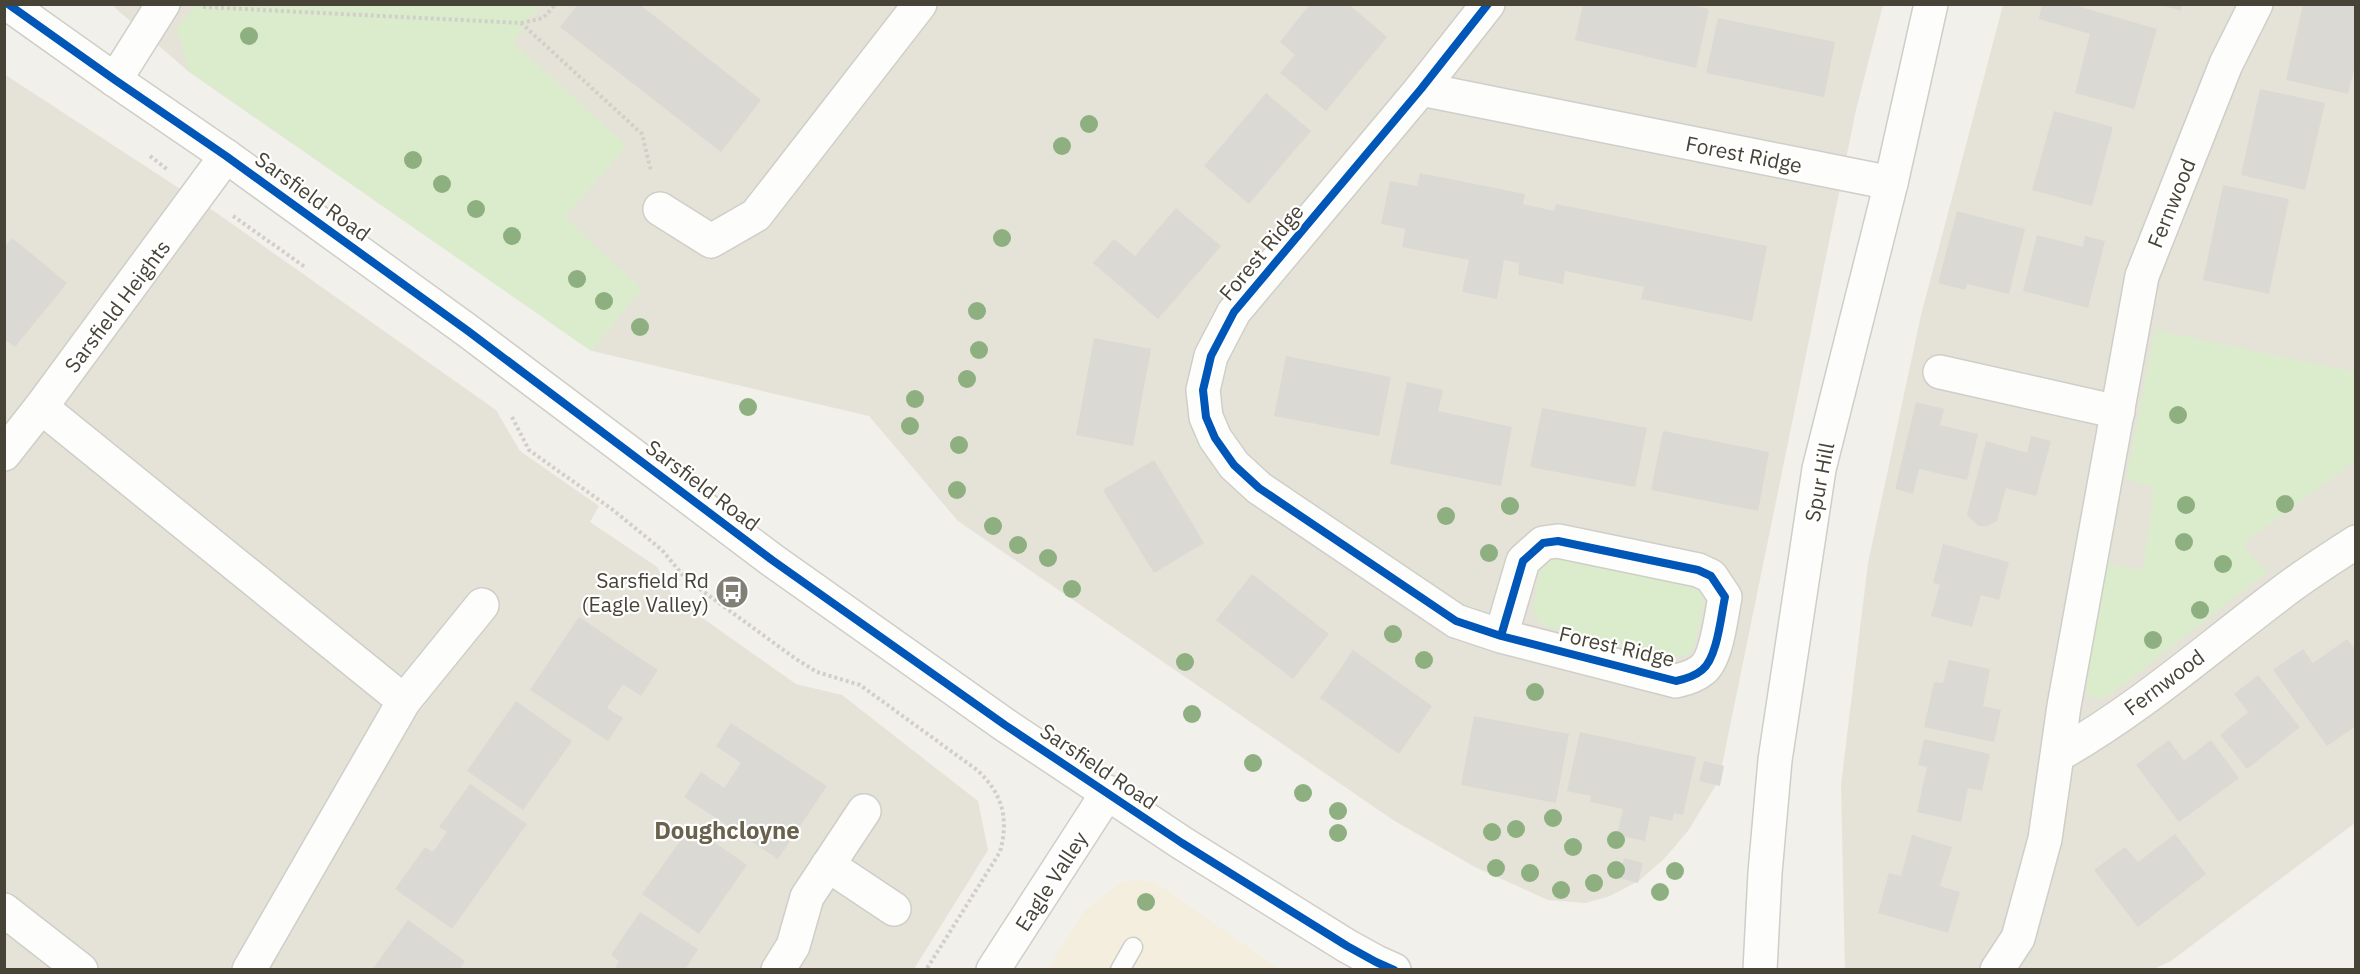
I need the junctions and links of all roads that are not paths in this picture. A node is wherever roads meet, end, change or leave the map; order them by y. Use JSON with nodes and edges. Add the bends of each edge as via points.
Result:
{"nodes":[{"id":1,"x":8,"y":4,"type":"edge"},
{"id":2,"x":920,"y":4,"type":"edge"},
{"id":3,"x":1488,"y":4,"type":"edge"},
{"id":4,"x":1931,"y":4,"type":"edge"},
{"id":5,"x":2256,"y":4,"type":"edge"},
{"id":6,"x":163,"y":5,"type":"edge"},
{"id":7,"x":115,"y":80,"type":"junction"},
{"id":8,"x":1421,"y":89,"type":"junction"},
{"id":9,"x":226,"y":156,"type":"junction"},
{"id":10,"x":1891,"y":183,"type":"junction"},
{"id":11,"x":660,"y":209,"type":"road end"},
{"id":12,"x":1940,"y":372,"type":"dead end"},
{"id":13,"x":41,"y":407,"type":"junction"},
{"id":14,"x":2118,"y":412,"type":"junction"},
{"id":15,"x":4,"y":454,"type":"edge"},
{"id":16,"x":2355,"y":542,"type":"edge"},
{"id":17,"x":482,"y":605,"type":"dead end"},
{"id":18,"x":1501,"y":636,"type":"junction"},
{"id":19,"x":404,"y":701,"type":"junction"},
{"id":20,"x":2058,"y":755,"type":"junction"},
{"id":21,"x":1108,"y":792,"type":"junction"},
{"id":22,"x":864,"y":811,"type":"dead end"},
{"id":23,"x":828,"y":865,"type":"junction"},
{"id":24,"x":894,"y":909,"type":"dead end"},
{"id":25,"x":4,"y":910,"type":"edge"},
{"id":26,"x":1133,"y":947,"type":"dead end"},
{"id":27,"x":81,"y":969,"type":"edge"},
{"id":28,"x":249,"y":969,"type":"edge"},
{"id":29,"x":778,"y":969,"type":"edge"},
{"id":30,"x":993,"y":969,"type":"edge"},
{"id":31,"x":1120,"y":969,"type":"edge"},
{"id":32,"x":1394,"y":969,"type":"edge"},
{"id":33,"x":1760,"y":969,"type":"edge"},
{"id":34,"x":1997,"y":969,"type":"edge"}],
"edges":[{"from":1,"to":7,"type":"street","name":"Sarsfield Road"},
{"from":2,"to":11,"type":"street","via":[[756,215],[711,241]]},
{"from":3,"to":8,"type":"street","name":"Forest Ridge"},
{"from":4,"to":10,"type":"street","name":"Spur Hill"},
{"from":5,"to":14,"type":"street","name":"Fernwood","via":[[2226,64],[2142,276]]},
{"from":6,"to":7,"type":"street"},
{"from":7,"to":9,"type":"street","name":"Sarsfield Road"},
{"from":8,"to":10,"type":"street","name":"Forest Ridge"},
{"from":8,"to":18,"type":"street","name":"Forest Ridge","via":[[1234,312],[1210,356],[1203,390],[1206,417],[1234,465],[1259,488],[1456,621]]},
{"from":9,"to":13,"type":"street","name":"Sarsfield Heights"},
{"from":9,"to":21,"type":"street","name":"Sarsfield Road","via":[[468,331],[772,560],[1005,725]]},
{"from":10,"to":33,"type":"street","name":"Spur Hill","via":[[1819,469],[1775,760]]},
{"from":12,"to":14,"type":"street"},
{"from":13,"to":15,"type":"street","name":"Sarsfield Heights"},
{"from":13,"to":19,"type":"street"},
{"from":14,"to":20,"type":"street","name":"Fernwood"},
{"from":16,"to":20,"type":"street","name":"Fernwood","via":[[2152,693]]},
{"from":17,"to":19,"type":"street"},
{"from":18,"to":18,"type":"street","name":"Forest Ridge","via":[[1676,681],[1703,670],[1712,657],[1725,597],[1711,576],[1698,570],[1558,540],[1544,543],[1523,561]]},
{"from":19,"to":28,"type":"street"},
{"from":20,"to":34,"type":"street","name":"Fernwood","via":[[2045,839],[2018,938]]},
{"from":21,"to":30,"type":"street","name":"Eagle Valley"},
{"from":21,"to":32,"type":"street","name":"Sarsfield Road","via":[[1347,946]]},
{"from":22,"to":23,"type":"street"},
{"from":23,"to":24,"type":"street"},
{"from":23,"to":29,"type":"street","via":[[807,897],[793,946]]},
{"from":25,"to":27,"type":"street"},
{"from":26,"to":31,"type":"lane"}]}
